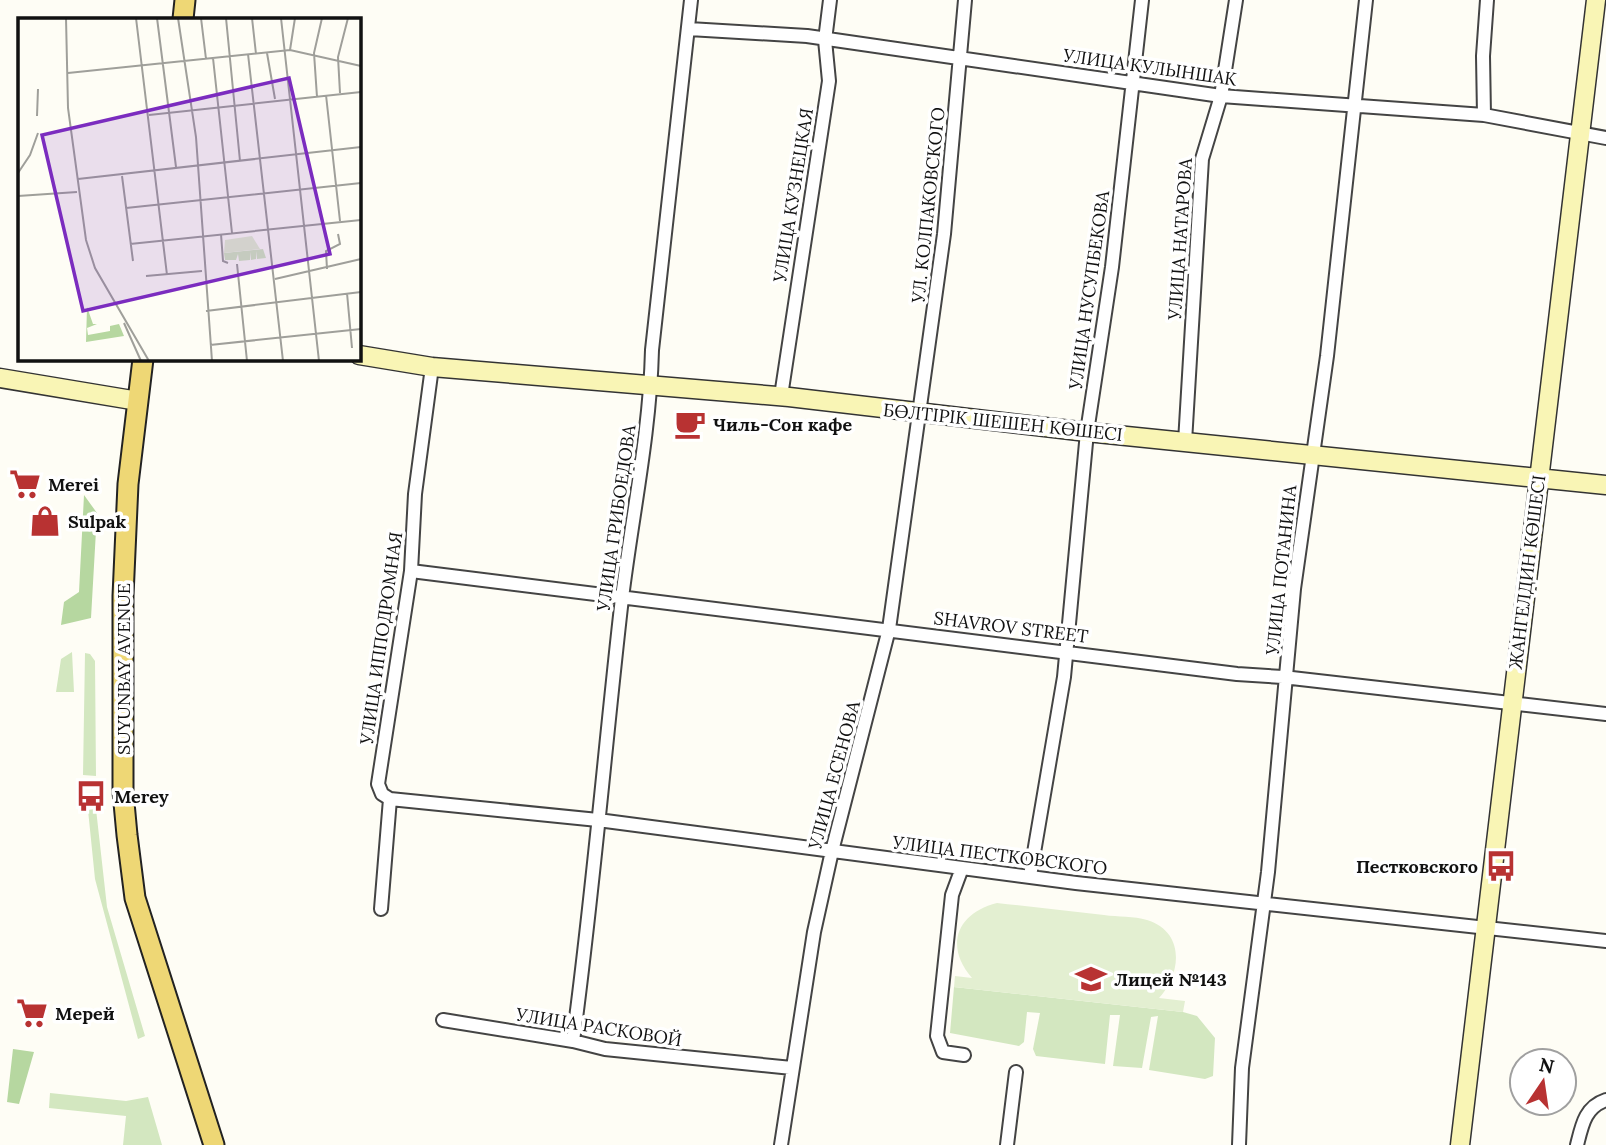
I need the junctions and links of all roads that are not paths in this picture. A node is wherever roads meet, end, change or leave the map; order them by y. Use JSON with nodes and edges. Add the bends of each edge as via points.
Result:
{"nodes":[{"id":1,"x":185,"y":0,"type":"edge"},
{"id":2,"x":691,"y":0,"type":"edge"},
{"id":3,"x":830,"y":0,"type":"edge"},
{"id":4,"x":965,"y":0,"type":"edge"},
{"id":5,"x":1142,"y":0,"type":"edge"},
{"id":6,"x":1236,"y":0,"type":"edge"},
{"id":7,"x":1366,"y":0,"type":"edge"},
{"id":8,"x":1487,"y":0,"type":"edge"},
{"id":9,"x":1596,"y":0,"type":"edge"},
{"id":10,"x":183,"y":18,"type":"edge"},
{"id":11,"x":689,"y":30,"type":"junction"},
{"id":12,"x":825,"y":40,"type":"junction"},
{"id":13,"x":961,"y":59,"type":"junction"},
{"id":14,"x":1133,"y":85,"type":"junction"},
{"id":15,"x":1221,"y":96,"type":"junction"},
{"id":16,"x":1354,"y":106,"type":"junction"},
{"id":17,"x":1484,"y":115,"type":"junction"},
{"id":18,"x":1581,"y":134,"type":"junction"},
{"id":19,"x":1606,"y":138,"type":"edge"},
{"id":20,"x":360,"y":355,"type":"edge"},
{"id":21,"x":144,"y":360,"type":"edge"},
{"id":22,"x":432,"y":367,"type":"junction"},
{"id":23,"x":0,"y":378,"type":"edge"},
{"id":24,"x":651,"y":386,"type":"junction"},
{"id":25,"x":781,"y":396,"type":"junction"},
{"id":26,"x":138,"y":401,"type":"junction"},
{"id":27,"x":919,"y":413,"type":"junction"},
{"id":28,"x":1087,"y":432,"type":"junction"},
{"id":29,"x":1185,"y":442,"type":"junction"},
{"id":30,"x":1312,"y":457,"type":"junction"},
{"id":31,"x":1538,"y":477,"type":"junction"},
{"id":32,"x":1606,"y":485,"type":"edge"},
{"id":33,"x":411,"y":571,"type":"junction"},
{"id":34,"x":622,"y":595,"type":"junction"},
{"id":35,"x":889,"y":629,"type":"junction"},
{"id":36,"x":1067,"y":652,"type":"junction"},
{"id":37,"x":1288,"y":677,"type":"junction"},
{"id":38,"x":1512,"y":702,"type":"junction"},
{"id":39,"x":1606,"y":714,"type":"edge"},
{"id":40,"x":390,"y":799,"type":"junction"},
{"id":41,"x":598,"y":820,"type":"junction"},
{"id":42,"x":832,"y":851,"type":"junction"},
{"id":43,"x":962,"y":868,"type":"junction"},
{"id":44,"x":1030,"y":876,"type":"junction"},
{"id":45,"x":1264,"y":904,"type":"junction"},
{"id":46,"x":381,"y":909,"type":"dead end"},
{"id":47,"x":1485,"y":929,"type":"junction"},
{"id":48,"x":1606,"y":941,"type":"edge"},
{"id":49,"x":443,"y":1020,"type":"dead end"},
{"id":50,"x":573,"y":1041,"type":"junction"},
{"id":51,"x":964,"y":1055,"type":"dead end"},
{"id":52,"x":792,"y":1068,"type":"junction"},
{"id":53,"x":1016,"y":1072,"type":"dead end"},
{"id":54,"x":1606,"y":1100,"type":"edge"},
{"id":55,"x":212,"y":1142,"type":"edge"},
{"id":56,"x":781,"y":1145,"type":"edge"},
{"id":57,"x":1007,"y":1145,"type":"edge"},
{"id":58,"x":1240,"y":1145,"type":"edge"},
{"id":59,"x":1460,"y":1145,"type":"edge"},
{"id":60,"x":1577,"y":1145,"type":"edge"}],
"edges":[{"from":1,"to":10,"type":"main road"},
{"from":2,"to":11,"type":"street","name":"УЛИЦА ГРИБОЕДОВА"},
{"from":3,"to":12,"type":"street","name":"УЛИЦА КУЗНЕЦКАЯ"},
{"from":4,"to":13,"type":"street","name":"УЛ. KОЛПАКОВСКОГО"},
{"from":5,"to":14,"type":"street","name":"УЛИЦА НУСУПБЕКОВА"},
{"from":6,"to":15,"type":"street","name":"УЛИЦА НАТАРОВА"},
{"from":7,"to":16,"type":"street","name":"УЛИЦА ПОТАНИНА"},
{"from":8,"to":17,"type":"street"},
{"from":9,"to":18,"type":"main road","name":"ЖАНГЕЛДИН КӨШЕСІ"},
{"from":11,"to":12,"type":"street","name":"УЛИЦА КУЛЫНШАК"},
{"from":11,"to":24,"type":"street","name":"УЛИЦА ГРИБОЕДОВА"},
{"from":12,"to":13,"type":"street","name":"УЛИЦА КУЛЫНШАК"},
{"from":12,"to":25,"type":"street","name":"УЛИЦА КУЗНЕЦКАЯ","via":[[829,80]]},
{"from":13,"to":14,"type":"street","name":"УЛИЦА КУЛЫНШАК"},
{"from":13,"to":27,"type":"street","name":"УЛ. KОЛПАКОВСКОГО","via":[[944,234]]},
{"from":14,"to":15,"type":"street","name":"УЛИЦА КУЛЫНШАК"},
{"from":14,"to":28,"type":"street","name":"УЛИЦА НУСУПБЕКОВА"},
{"from":15,"to":16,"type":"street","name":"УЛИЦА КУЛЫНШАК"},
{"from":15,"to":29,"type":"street","name":"УЛИЦА НАТАРОВА","via":[[1202,159]]},
{"from":16,"to":17,"type":"street","name":"УЛИЦА КУЛЫНШАК"},
{"from":16,"to":30,"type":"street","name":"УЛИЦА ПОТАНИНА"},
{"from":17,"to":18,"type":"street","name":"УЛИЦА КУЛЫНШАК"},
{"from":18,"to":19,"type":"street","name":"УЛИЦА КУЛЫНШАК"},
{"from":18,"to":31,"type":"main road","name":"ЖАНГЕЛДИН КӨШЕСІ"},
{"from":20,"to":22,"type":"main road","name":"БӨЛТІРІК ШЕШЕН КӨШЕСІ"},
{"from":21,"to":26,"type":"main road","name":"SUYUNBAY AVENUE"},
{"from":22,"to":24,"type":"main road","name":"БӨЛТІРІК ШЕШЕН КӨШЕСІ"},
{"from":22,"to":33,"type":"street","name":"УЛИЦА ИППОДРОМНАЯ","via":[[415,494]]},
{"from":23,"to":26,"type":"main road"},
{"from":24,"to":25,"type":"main road","name":"БӨЛТІРІК ШЕШЕН КӨШЕСІ"},
{"from":24,"to":34,"type":"street","name":"УЛИЦА ГРИБОЕДОВА"},
{"from":25,"to":27,"type":"main road","name":"БӨЛТІРІК ШЕШЕН КӨШЕСІ"},
{"from":26,"to":55,"type":"main road","name":"SUYUNBAY AVENUE","via":[[123,596],[122,751],[127,835],[135,898]]},
{"from":27,"to":28,"type":"main road","name":"БӨЛТІРІК ШЕШЕН КӨШЕСІ"},
{"from":27,"to":35,"type":"street","name":"УЛИЦА ЕСЕНОВА"},
{"from":28,"to":29,"type":"main road","name":"БӨЛТІРІК ШЕШЕН КӨШЕСІ"},
{"from":28,"to":36,"type":"street","name":"УЛИЦА НУСУПБЕКОВА"},
{"from":29,"to":30,"type":"main road","name":"БӨЛТІРІК ШЕШЕН КӨШЕСІ"},
{"from":30,"to":31,"type":"main road","name":"БӨЛТІРІК ШЕШЕН КӨШЕСІ"},
{"from":30,"to":37,"type":"street","name":"УЛИЦА ПОТАНИНА","via":[[1294,589]]},
{"from":31,"to":32,"type":"main road","name":"БӨЛТІРІК ШЕШЕН КӨШЕСІ"},
{"from":31,"to":38,"type":"main road","name":"ЖАНГЕЛДИН КӨШЕСІ"},
{"from":33,"to":34,"type":"street","name":"SHAVROV STREET"},
{"from":33,"to":40,"type":"street","name":"УЛИЦА ИППОДРОМНАЯ","via":[[379,784]]},
{"from":34,"to":35,"type":"street","name":"SHAVROV STREET"},
{"from":34,"to":41,"type":"street","name":"УЛИЦА ГРИБОЕДОВА"},
{"from":35,"to":36,"type":"street","name":"SHAVROV STREET"},
{"from":35,"to":42,"type":"street","name":"УЛИЦА ЕСЕНОВА"},
{"from":36,"to":37,"type":"street","name":"SHAVROV STREET"},
{"from":36,"to":44,"type":"street","name":"УЛИЦА НУСУПБЕКОВА"},
{"from":37,"to":38,"type":"street","name":"SHAVROV STREET"},
{"from":37,"to":45,"type":"street","name":"УЛИЦА ПОТАНИНА"},
{"from":38,"to":39,"type":"street","name":"SHAVROV STREET"},
{"from":38,"to":47,"type":"main road","name":"ЖАНГЕЛДИН КӨШЕСІ"},
{"from":40,"to":41,"type":"street","name":"УЛИЦА ПЕСТКОВСКОГО"},
{"from":40,"to":46,"type":"street","name":"УЛИЦА ИППОДРОМНАЯ"},
{"from":41,"to":42,"type":"street","name":"УЛИЦА ПЕСТКОВСКОГО"},
{"from":41,"to":50,"type":"street","name":"УЛИЦА ГРИБОЕДОВА"},
{"from":42,"to":43,"type":"street","name":"УЛИЦА ПЕСТКОВСКОГО"},
{"from":42,"to":52,"type":"street","name":"УЛИЦА ЕСЕНОВА"},
{"from":43,"to":44,"type":"street","name":"УЛИЦА ПЕСТКОВСКОГО"},
{"from":43,"to":51,"type":"street","via":[[952,895],[937,1036],[943,1052]]},
{"from":44,"to":45,"type":"street","name":"УЛИЦА ПЕСТКОВСКОГО"},
{"from":45,"to":47,"type":"street","name":"УЛИЦА ПЕСТКОВСКОГО"},
{"from":45,"to":58,"type":"street","name":"УЛИЦА ПОТАНИНА","via":[[1242,1068]]},
{"from":47,"to":48,"type":"street","name":"УЛИЦА ПЕСТКОВСКОГО"},
{"from":47,"to":59,"type":"main road","name":"ЖАНГЕЛДИН КӨШЕСІ"},
{"from":49,"to":50,"type":"street","name":"УЛИЦА РАСКОВОЙ"},
{"from":50,"to":52,"type":"street","name":"УЛИЦА РАСКОВОЙ","via":[[605,1049]]},
{"from":52,"to":56,"type":"street","name":"УЛИЦА ЕСЕНОВА"},
{"from":53,"to":57,"type":"street"},
{"from":54,"to":60,"type":"street","via":[[1594,1104],[1584,1118]]}]}
